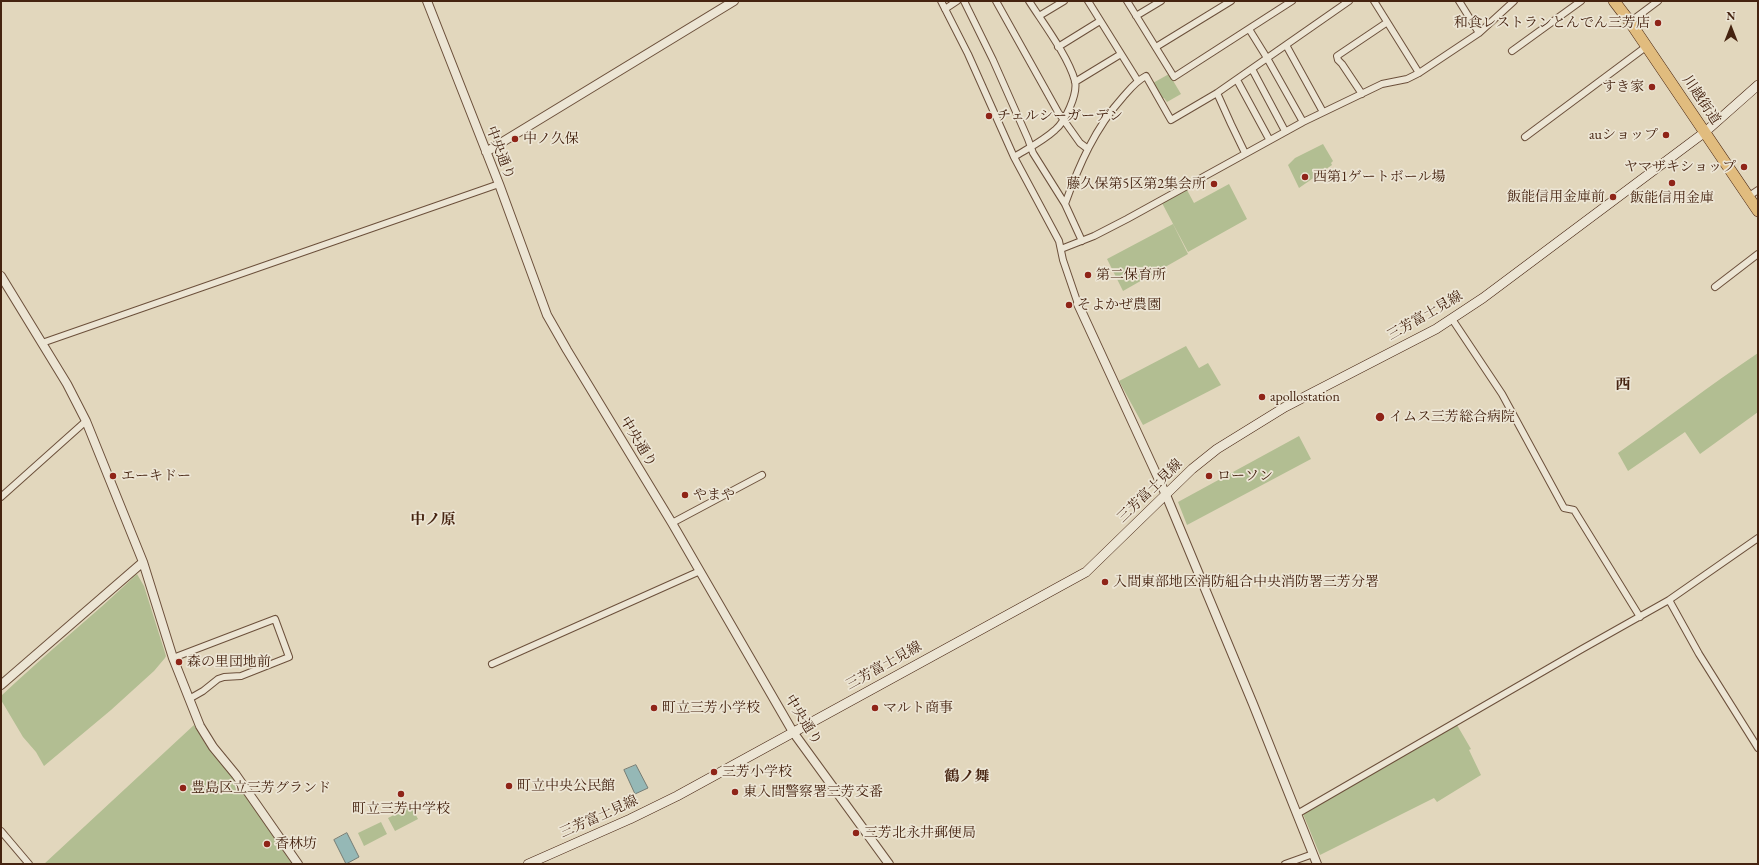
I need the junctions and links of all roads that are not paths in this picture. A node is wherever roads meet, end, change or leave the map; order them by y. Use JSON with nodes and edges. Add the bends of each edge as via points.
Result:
{"nodes":[{"id":1,"x":427,"y":1,"type":"edge"},
{"id":2,"x":734,"y":1,"type":"edge"},
{"id":3,"x":940,"y":1,"type":"edge"},
{"id":4,"x":957,"y":1,"type":"edge"},
{"id":5,"x":964,"y":1,"type":"edge"},
{"id":6,"x":996,"y":1,"type":"edge"},
{"id":7,"x":1029,"y":1,"type":"edge"},
{"id":8,"x":1064,"y":1,"type":"edge"},
{"id":9,"x":1088,"y":1,"type":"edge"},
{"id":10,"x":1127,"y":1,"type":"edge"},
{"id":11,"x":1161,"y":1,"type":"edge"},
{"id":12,"x":1232,"y":1,"type":"edge"},
{"id":13,"x":1292,"y":1,"type":"edge"},
{"id":14,"x":1349,"y":1,"type":"edge"},
{"id":15,"x":1374,"y":1,"type":"edge"},
{"id":16,"x":1459,"y":1,"type":"edge"},
{"id":17,"x":1514,"y":1,"type":"edge"},
{"id":18,"x":1581,"y":1,"type":"edge"},
{"id":19,"x":1658,"y":1,"type":"edge"},
{"id":20,"x":1617,"y":3,"type":"edge"},
{"id":21,"x":1282,"y":4,"type":"edge"},
{"id":22,"x":945,"y":9,"type":"junction"},
{"id":23,"x":1039,"y":16,"type":"junction"},
{"id":24,"x":1136,"y":16,"type":"junction"},
{"id":25,"x":1100,"y":21,"type":"junction"},
{"id":26,"x":1630,"y":22,"type":"junction"},
{"id":27,"x":1386,"y":23,"type":"junction"},
{"id":28,"x":1249,"y":29,"type":"junction"},
{"id":29,"x":1480,"y":33,"type":"junction"},
{"id":30,"x":1286,"y":45,"type":"junction"},
{"id":31,"x":1647,"y":46,"type":"junction"},
{"id":32,"x":1058,"y":47,"type":"junction"},
{"id":33,"x":1156,"y":47,"type":"junction"},
{"id":34,"x":1512,"y":51,"type":"dead end"},
{"id":35,"x":1121,"y":54,"type":"junction"},
{"id":36,"x":1268,"y":58,"type":"junction"},
{"id":37,"x":1252,"y":70,"type":"junction"},
{"id":38,"x":1419,"y":72,"type":"junction"},
{"id":39,"x":1237,"y":80,"type":"junction"},
{"id":40,"x":1138,"y":81,"type":"junction"},
{"id":41,"x":1075,"y":82,"type":"junction"},
{"id":42,"x":1758,"y":85,"type":"edge"},
{"id":43,"x":1218,"y":93,"type":"junction"},
{"id":44,"x":1362,"y":94,"type":"junction"},
{"id":45,"x":1323,"y":112,"type":"junction"},
{"id":46,"x":1064,"y":119,"type":"junction"},
{"id":47,"x":1303,"y":122,"type":"junction"},
{"id":48,"x":1285,"y":131,"type":"junction"},
{"id":49,"x":1705,"y":132,"type":"junction"},
{"id":50,"x":1525,"y":136,"type":"dead end"},
{"id":51,"x":1269,"y":139,"type":"junction"},
{"id":52,"x":1031,"y":147,"type":"junction"},
{"id":53,"x":1088,"y":149,"type":"junction"},
{"id":54,"x":486,"y":152,"type":"junction"},
{"id":55,"x":1246,"y":153,"type":"junction"},
{"id":56,"x":1014,"y":157,"type":"junction"},
{"id":57,"x":498,"y":184,"type":"junction"},
{"id":58,"x":1753,"y":193,"type":"edge"},
{"id":59,"x":1065,"y":204,"type":"junction"},
{"id":60,"x":1758,"y":211,"type":"edge"},
{"id":61,"x":1082,"y":241,"type":"junction"},
{"id":62,"x":1061,"y":249,"type":"junction"},
{"id":63,"x":1758,"y":254,"type":"edge"},
{"id":64,"x":1,"y":276,"type":"edge"},
{"id":65,"x":1715,"y":287,"type":"dead end"},
{"id":66,"x":1078,"y":304,"type":"joint"},
{"id":67,"x":1452,"y":319,"type":"junction"},
{"id":68,"x":42,"y":343,"type":"junction"},
{"id":69,"x":86,"y":421,"type":"junction"},
{"id":70,"x":762,"y":476,"type":"dead end"},
{"id":71,"x":1166,"y":494,"type":"junction"},
{"id":72,"x":1,"y":497,"type":"edge"},
{"id":73,"x":672,"y":523,"type":"junction"},
{"id":74,"x":1758,"y":538,"type":"edge"},
{"id":75,"x":143,"y":562,"type":"junction"},
{"id":76,"x":700,"y":571,"type":"junction"},
{"id":77,"x":1669,"y":600,"type":"junction"},
{"id":78,"x":1640,"y":617,"type":"junction"},
{"id":79,"x":173,"y":658,"type":"junction"},
{"id":80,"x":492,"y":664,"type":"dead end"},
{"id":81,"x":1,"y":685,"type":"edge"},
{"id":82,"x":189,"y":699,"type":"junction"},
{"id":83,"x":793,"y":732,"type":"junction"},
{"id":84,"x":1758,"y":748,"type":"edge"},
{"id":85,"x":1297,"y":814,"type":"junction"},
{"id":86,"x":1,"y":831,"type":"edge"},
{"id":87,"x":1313,"y":854,"type":"junction"},
{"id":88,"x":29,"y":864,"type":"edge"},
{"id":89,"x":298,"y":864,"type":"edge"},
{"id":90,"x":528,"y":864,"type":"edge"},
{"id":91,"x":889,"y":864,"type":"edge"},
{"id":92,"x":1285,"y":864,"type":"edge"},
{"id":93,"x":1317,"y":864,"type":"edge"}],
"edges":[{"from":1,"to":54,"type":"street","name":"中央通り"},
{"from":2,"to":54,"type":"street"},
{"from":3,"to":22,"type":"street"},
{"from":4,"to":22,"type":"street"},
{"from":5,"to":52,"type":"street"},
{"from":6,"to":46,"type":"street"},
{"from":7,"to":23,"type":"street"},
{"from":8,"to":23,"type":"street"},
{"from":9,"to":25,"type":"street"},
{"from":10,"to":24,"type":"street"},
{"from":11,"to":24,"type":"street"},
{"from":12,"to":33,"type":"street"},
{"from":13,"to":21,"type":"street"},
{"from":14,"to":30,"type":"street"},
{"from":15,"to":27,"type":"street"},
{"from":16,"to":29,"type":"street"},
{"from":17,"to":29,"type":"street"},
{"from":18,"to":34,"type":"street"},
{"from":19,"to":26,"type":"street"},
{"from":20,"to":26,"type":"highway","name":"川越街道"},
{"from":21,"to":28,"type":"street"},
{"from":22,"to":56,"type":"street"},
{"from":23,"to":32,"type":"street"},
{"from":24,"to":33,"type":"street"},
{"from":25,"to":32,"type":"street"},
{"from":25,"to":35,"type":"street"},
{"from":26,"to":31,"type":"highway","name":"川越街道"},
{"from":27,"to":38,"type":"street"},
{"from":27,"to":44,"type":"street","via":[[1337,56]]},
{"from":28,"to":33,"type":"street","via":[[1174,77]]},
{"from":28,"to":36,"type":"street"},
{"from":29,"to":38,"type":"street"},
{"from":30,"to":36,"type":"street"},
{"from":30,"to":45,"type":"street"},
{"from":31,"to":49,"type":"highway","name":"川越街道"},
{"from":31,"to":50,"type":"street"},
{"from":32,"to":41,"type":"street"},
{"from":35,"to":40,"type":"street"},
{"from":35,"to":41,"type":"street"},
{"from":36,"to":37,"type":"street"},
{"from":36,"to":47,"type":"street"},
{"from":37,"to":39,"type":"street"},
{"from":37,"to":48,"type":"street"},
{"from":38,"to":44,"type":"street","via":[[1407,79],[1382,84]]},
{"from":39,"to":43,"type":"street"},
{"from":39,"to":51,"type":"street"},
{"from":40,"to":43,"type":"street","via":[[1146,76],[1171,120]]},
{"from":40,"to":53,"type":"street","via":[[1104,119]]},
{"from":41,"to":46,"type":"street","via":[[1070,107]]},
{"from":42,"to":49,"type":"main road","name":"三芳富士見線"},
{"from":43,"to":55,"type":"street","via":[[1230,124]]},
{"from":44,"to":45,"type":"street"},
{"from":45,"to":47,"type":"street"},
{"from":46,"to":52,"type":"street","via":[[1055,130]]},
{"from":46,"to":53,"type":"street"},
{"from":47,"to":48,"type":"street"},
{"from":48,"to":51,"type":"street"},
{"from":49,"to":58,"type":"highway","name":"川越街道"},
{"from":49,"to":67,"type":"main road","name":"三芳富士見線"},
{"from":51,"to":55,"type":"street"},
{"from":52,"to":56,"type":"street"},
{"from":52,"to":59,"type":"street"},
{"from":53,"to":59,"type":"street"},
{"from":54,"to":57,"type":"street","name":"中央通り"},
{"from":55,"to":61,"type":"street"},
{"from":56,"to":62,"type":"street"},
{"from":57,"to":68,"type":"street"},
{"from":57,"to":73,"type":"street","name":"中央通り","via":[[547,315]]},
{"from":58,"to":60,"type":"highway","name":"川越街道"},
{"from":59,"to":61,"type":"street"},
{"from":61,"to":62,"type":"street"},
{"from":62,"to":66,"type":"street"},
{"from":63,"to":65,"type":"street"},
{"from":64,"to":68,"type":"street"},
{"from":66,"to":71,"type":"street"},
{"from":67,"to":71,"type":"main road","name":"三芳富士見線","via":[[1244,431],[1197,465]]},
{"from":67,"to":78,"type":"street","via":[[1502,394],[1564,508],[1574,510]]},
{"from":68,"to":69,"type":"street"},
{"from":69,"to":72,"type":"street"},
{"from":69,"to":75,"type":"street"},
{"from":70,"to":73,"type":"street"},
{"from":71,"to":83,"type":"main road","name":"三芳富士見線","via":[[1086,572]]},
{"from":71,"to":85,"type":"street"},
{"from":73,"to":76,"type":"street","name":"中央通り"},
{"from":74,"to":77,"type":"street"},
{"from":75,"to":79,"type":"street"},
{"from":75,"to":81,"type":"street"},
{"from":76,"to":80,"type":"street"},
{"from":76,"to":83,"type":"street","name":"中央通り"},
{"from":77,"to":78,"type":"street"},
{"from":77,"to":84,"type":"street","via":[[1699,654]]},
{"from":78,"to":85,"type":"street","via":[[1582,648]]},
{"from":79,"to":82,"type":"street"},
{"from":79,"to":82,"type":"street","via":[[275,619],[289,657],[241,676],[218,679],[203,692]]},
{"from":82,"to":89,"type":"street","via":[[210,742]]},
{"from":83,"to":90,"type":"main road","name":"三芳富士見線","via":[[677,796]]},
{"from":83,"to":91,"type":"street","name":"中央通り"},
{"from":85,"to":87,"type":"street"},
{"from":86,"to":88,"type":"street"},
{"from":87,"to":92,"type":"street"},
{"from":87,"to":93,"type":"street"}]}
